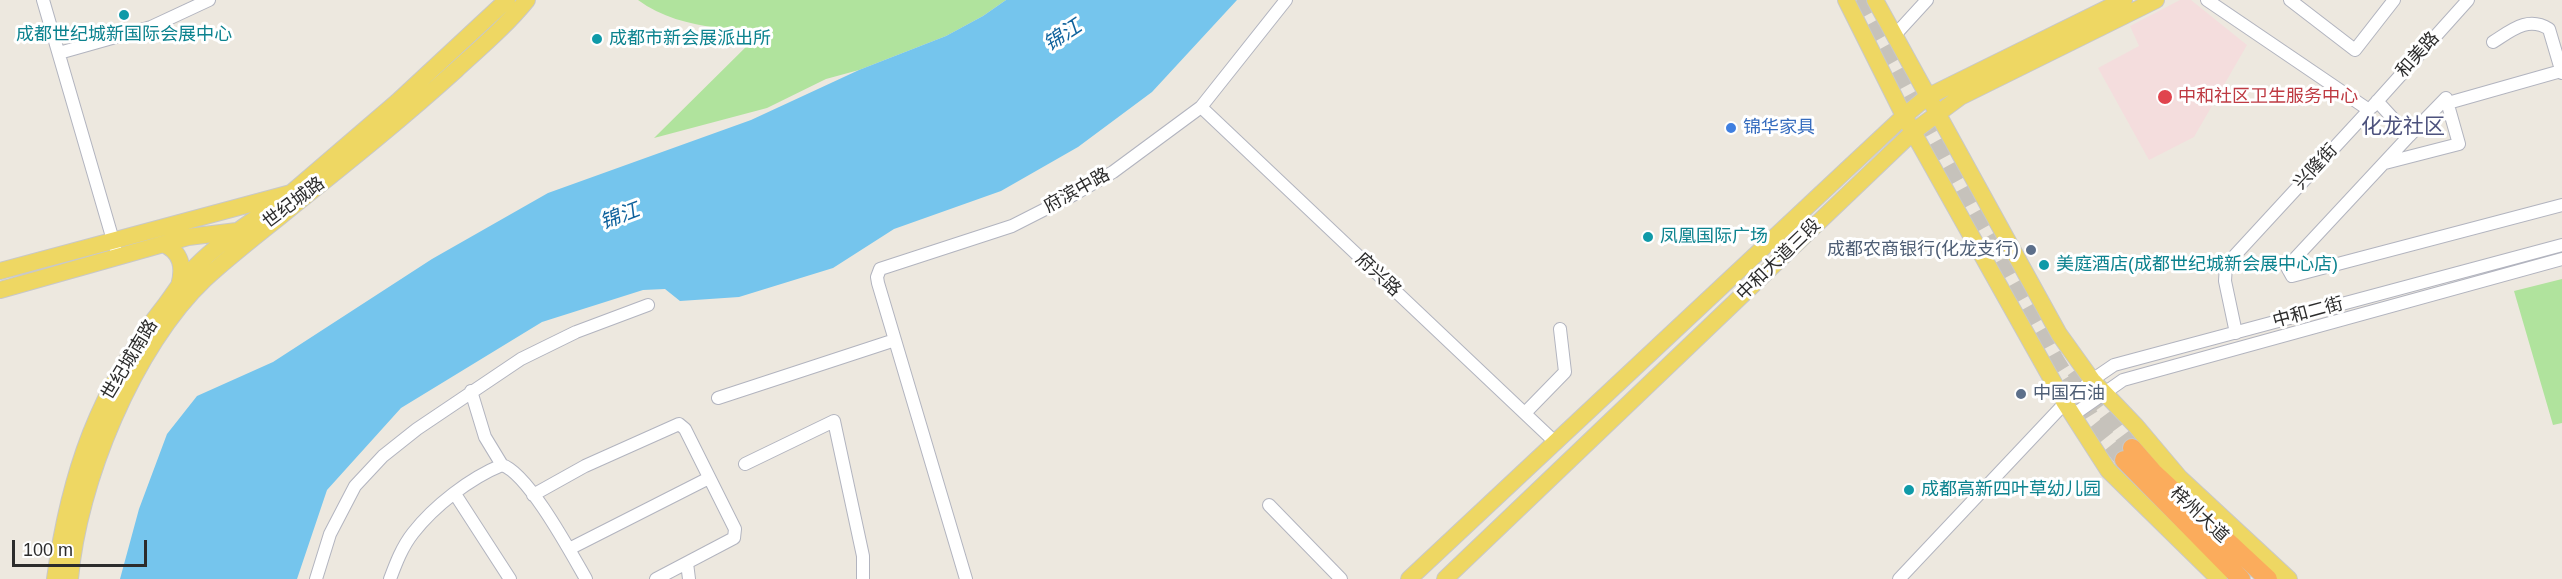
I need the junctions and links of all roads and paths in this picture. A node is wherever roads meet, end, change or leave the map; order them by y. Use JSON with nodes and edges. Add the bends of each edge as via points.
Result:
{"nodes":[{"id":1,"x":43,"y":0,"type":"edge"},
{"id":2,"x":209,"y":0,"type":"edge"},
{"id":3,"x":507,"y":0,"type":"edge"},
{"id":4,"x":527,"y":0,"type":"edge"},
{"id":5,"x":1286,"y":0,"type":"edge"},
{"id":6,"x":1846,"y":0,"type":"edge"},
{"id":7,"x":1875,"y":0,"type":"edge"},
{"id":8,"x":1927,"y":0,"type":"edge"},
{"id":9,"x":2124,"y":0,"type":"edge"},
{"id":10,"x":2156,"y":0,"type":"edge"},
{"id":11,"x":2207,"y":0,"type":"edge"},
{"id":12,"x":2290,"y":0,"type":"edge"},
{"id":13,"x":2394,"y":0,"type":"edge"},
{"id":14,"x":2468,"y":0,"type":"edge"},
{"id":15,"x":1894,"y":36,"type":"junction"},
{"id":16,"x":2493,"y":42,"type":"dead end"},
{"id":17,"x":59,"y":53,"type":"junction"},
{"id":18,"x":2562,"y":72,"type":"edge"},
{"id":19,"x":1927,"y":97,"type":"junction"},
{"id":20,"x":2448,"y":103,"type":"junction"},
{"id":21,"x":2373,"y":106,"type":"junction"},
{"id":22,"x":1201,"y":107,"type":"junction"},
{"id":23,"x":1937,"y":114,"type":"junction"},
{"id":24,"x":1904,"y":116,"type":"junction"},
{"id":25,"x":1913,"y":132,"type":"junction"},
{"id":26,"x":2409,"y":136,"type":"junction"},
{"id":27,"x":2384,"y":163,"type":"junction"},
{"id":28,"x":291,"y":193,"type":"junction"},
{"id":29,"x":2562,"y":205,"type":"edge"},
{"id":30,"x":264,"y":230,"type":"junction"},
{"id":31,"x":239,"y":231,"type":"junction"},
{"id":32,"x":164,"y":244,"type":"junction"},
{"id":33,"x":2562,"y":245,"type":"edge"},
{"id":34,"x":116,"y":249,"type":"junction"},
{"id":35,"x":2562,"y":259,"type":"edge"},
{"id":36,"x":0,"y":271,"type":"edge"},
{"id":37,"x":178,"y":288,"type":"junction"},
{"id":38,"x":0,"y":290,"type":"edge"},
{"id":39,"x":648,"y":305,"type":"dead end"},
{"id":40,"x":1560,"y":329,"type":"dead end"},
{"id":41,"x":2236,"y":333,"type":"junction"},
{"id":42,"x":895,"y":340,"type":"junction"},
{"id":43,"x":2092,"y":380,"type":"junction"},
{"id":44,"x":471,"y":391,"type":"junction"},
{"id":45,"x":2104,"y":393,"type":"junction"},
{"id":46,"x":718,"y":398,"type":"dead end"},
{"id":47,"x":2069,"y":409,"type":"junction"},
{"id":48,"x":1525,"y":413,"type":"junction"},
{"id":49,"x":1555,"y":442,"type":"junction"},
{"id":50,"x":744,"y":464,"type":"dead end"},
{"id":51,"x":502,"y":465,"type":"junction"},
{"id":52,"x":709,"y":478,"type":"junction"},
{"id":53,"x":455,"y":494,"type":"junction"},
{"id":54,"x":533,"y":495,"type":"junction"},
{"id":55,"x":1269,"y":505,"type":"dead end"},
{"id":56,"x":569,"y":549,"type":"junction"},
{"id":57,"x":687,"y":563,"type":"junction"},
{"id":58,"x":55,"y":579,"type":"edge"},
{"id":59,"x":70,"y":579,"type":"edge"},
{"id":60,"x":316,"y":579,"type":"edge"},
{"id":61,"x":390,"y":579,"type":"edge"},
{"id":62,"x":510,"y":579,"type":"edge"},
{"id":63,"x":586,"y":579,"type":"edge"},
{"id":64,"x":656,"y":579,"type":"edge"},
{"id":65,"x":689,"y":579,"type":"edge"},
{"id":66,"x":862,"y":579,"type":"edge"},
{"id":67,"x":966,"y":579,"type":"edge"},
{"id":68,"x":1341,"y":579,"type":"edge"},
{"id":69,"x":1409,"y":579,"type":"edge"},
{"id":70,"x":1445,"y":579,"type":"edge"},
{"id":71,"x":1899,"y":579,"type":"edge"},
{"id":72,"x":2219,"y":579,"type":"edge"},
{"id":73,"x":2241,"y":579,"type":"edge"},
{"id":74,"x":2268,"y":579,"type":"edge"},
{"id":75,"x":2289,"y":579,"type":"edge"}],
"edges":[{"from":1,"to":17,"type":"street"},
{"from":2,"to":17,"type":"street","via":[[151,27]]},
{"from":3,"to":28,"type":"main road","name":"世纪城路"},
{"from":4,"to":30,"type":"main road","name":"世纪城路","via":[[510,21],[407,114]]},
{"from":5,"to":22,"type":"street","name":"府滨中路"},
{"from":6,"to":24,"type":"main road"},
{"from":7,"to":15,"type":"main road"},
{"from":8,"to":15,"type":"street"},
{"from":9,"to":19,"type":"main road"},
{"from":10,"to":23,"type":"main road","name":"中和大道三段","via":[[1960,97]]},
{"from":11,"to":21,"type":"street"},
{"from":12,"to":13,"type":"street","via":[[2355,50]]},
{"from":14,"to":21,"type":"street","name":"和美路"},
{"from":15,"to":19,"type":"main road"},
{"from":16,"to":18,"type":"street","via":[[2520,24],[2539,23],[2549,29]]},
{"from":17,"to":34,"type":"street"},
{"from":18,"to":20,"type":"street"},
{"from":19,"to":23,"type":"main road"},
{"from":19,"to":24,"type":"main road"},
{"from":20,"to":26,"type":"street","via":[[2446,98]]},
{"from":20,"to":27,"type":"street","via":[[2459,144]]},
{"from":21,"to":26,"type":"street"},
{"from":21,"to":41,"type":"street","name":"兴隆街","via":[[2226,266],[2225,281]]},
{"from":22,"to":42,"type":"street","name":"府滨中路","via":[[1115,170],[1012,226],[880,269],[878,283]]},
{"from":22,"to":48,"type":"street","name":"府兴路"},
{"from":23,"to":25,"type":"main road","name":"中和大道三段"},
{"from":23,"to":43,"type":"main road","via":[[2059,334]]},
{"from":24,"to":25,"type":"main road"},
{"from":24,"to":49,"type":"main road"},
{"from":25,"to":47,"type":"main road"},
{"from":25,"to":70,"type":"main road","name":"中和大道三段"},
{"from":26,"to":27,"type":"street"},
{"from":27,"to":29,"type":"street","via":[[2287,267],[2292,276]]},
{"from":28,"to":31,"type":"main road","name":"世纪城南路"},
{"from":28,"to":34,"type":"main road","name":"世纪城路"},
{"from":30,"to":31,"type":"main road","name":"世纪城路"},
{"from":30,"to":59,"type":"main road","via":[[205,279],[175,313],[130,384],[87,490]]},
{"from":31,"to":32,"type":"main road","name":"世纪城路"},
{"from":31,"to":37,"type":"main road","name":"世纪城南路","via":[[194,268]]},
{"from":32,"to":34,"type":"main road","name":"世纪城路"},
{"from":32,"to":37,"type":"main road","via":[[180,260],[182,275]]},
{"from":33,"to":41,"type":"street","name":"中和二街"},
{"from":34,"to":36,"type":"main road","name":"世纪城路"},
{"from":34,"to":38,"type":"main road","name":"世纪城路"},
{"from":35,"to":45,"type":"street","name":"中和二街","via":[[2123,380]]},
{"from":37,"to":58,"type":"main road","name":"世纪城南路","via":[[123,367],[90,434],[67,504]]},
{"from":39,"to":44,"type":"street","via":[[576,332],[521,359]]},
{"from":40,"to":48,"type":"street","via":[[1565,372]]},
{"from":41,"to":43,"type":"street","name":"中和二街","via":[[2114,365]]},
{"from":42,"to":46,"type":"street"},
{"from":42,"to":67,"type":"street"},
{"from":43,"to":45,"type":"main road"},
{"from":43,"to":47,"type":"street","name":"中和二街"},
{"from":44,"to":51,"type":"street","via":[[485,437]]},
{"from":44,"to":60,"type":"street","via":[[383,456],[355,486],[330,534]]},
{"from":45,"to":47,"type":"street","name":"中和二街"},
{"from":45,"to":75,"type":"main road","via":[[2179,477]]},
{"from":47,"to":71,"type":"street"},
{"from":47,"to":72,"type":"main road","via":[[2108,470]]},
{"from":48,"to":49,"type":"street","name":"府兴路"},
{"from":49,"to":69,"type":"main road"},
{"from":50,"to":66,"type":"street","via":[[834,420],[863,556]]},
{"from":51,"to":53,"type":"street"},
{"from":51,"to":54,"type":"street","via":[[512,468]]},
{"from":52,"to":54,"type":"street","via":[[679,424],[585,466]]},
{"from":52,"to":56,"type":"street"},
{"from":52,"to":57,"type":"street","via":[[735,529],[734,538]]},
{"from":53,"to":61,"type":"street","via":[[413,533]]},
{"from":53,"to":62,"type":"street"},
{"from":54,"to":56,"type":"street"},
{"from":55,"to":68,"type":"street"},
{"from":56,"to":63,"type":"street"},
{"from":57,"to":64,"type":"street"},
{"from":57,"to":65,"type":"street"},
{"from":73,"to":74,"type":"highway","name":"梓州大道","via":[[2128,454],[2153,472]]}]}
